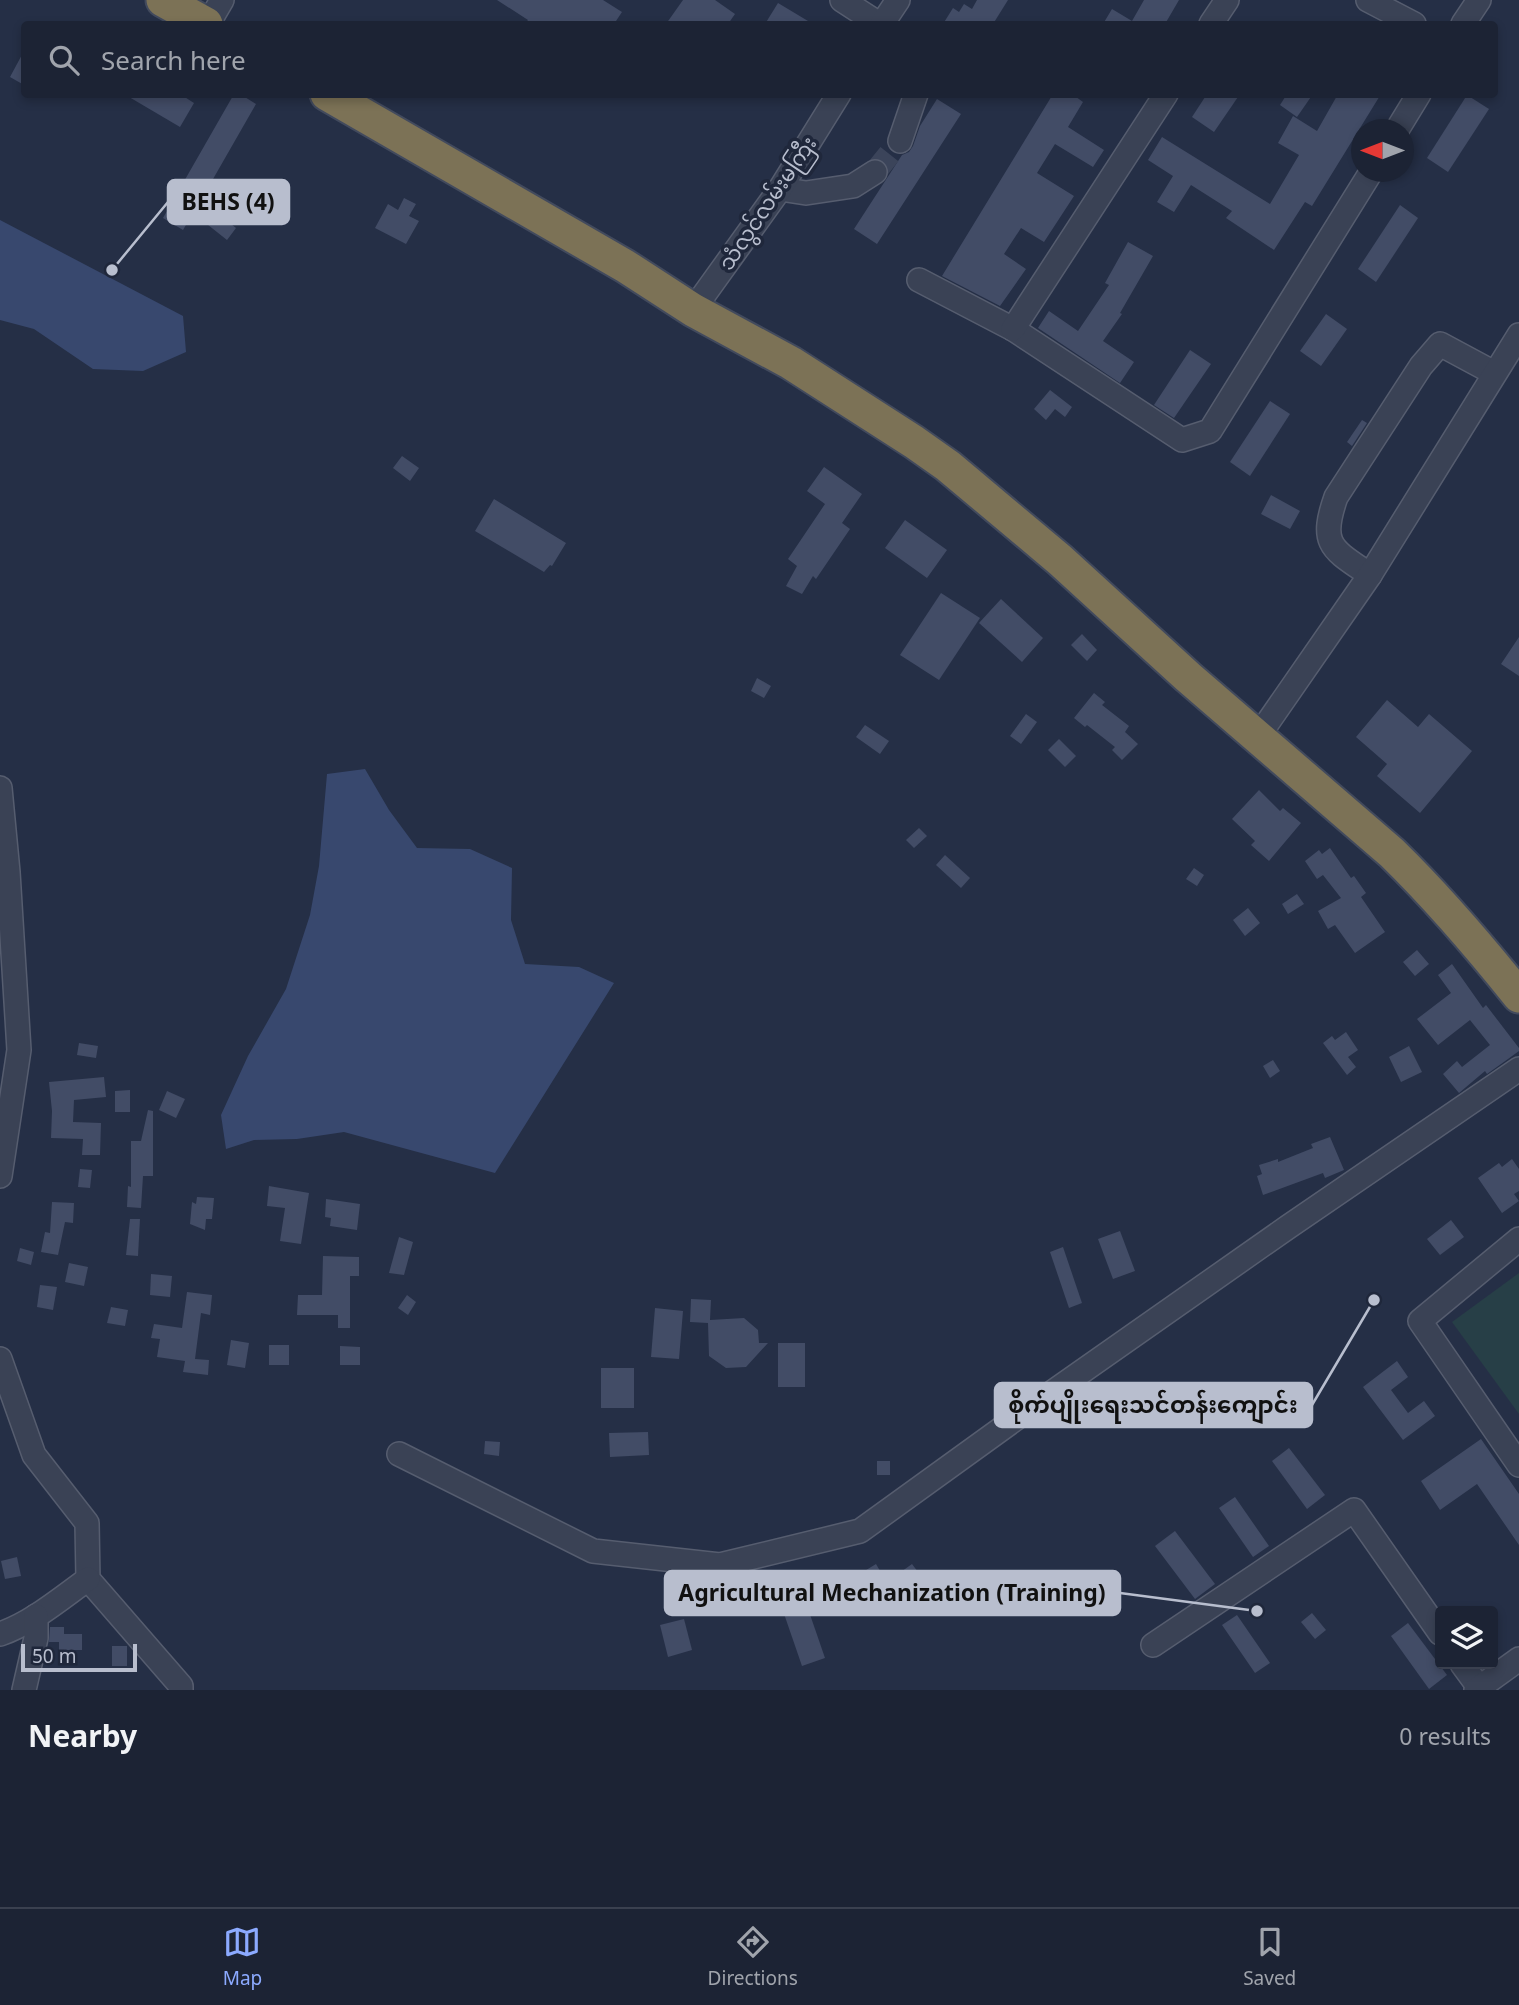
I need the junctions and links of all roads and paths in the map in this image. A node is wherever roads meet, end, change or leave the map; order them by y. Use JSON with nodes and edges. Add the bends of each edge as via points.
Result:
{"nodes":[{"id":1,"x":163,"y":0,"type":"edge"},
{"id":2,"x":222,"y":0,"type":"edge"},
{"id":3,"x":842,"y":0,"type":"edge"},
{"id":4,"x":898,"y":0,"type":"edge"},
{"id":5,"x":1227,"y":0,"type":"edge"},
{"id":6,"x":1368,"y":0,"type":"edge"},
{"id":7,"x":1479,"y":0,"type":"edge"},
{"id":8,"x":202,"y":21,"type":"edge"},
{"id":9,"x":209,"y":21,"type":"edge"},
{"id":10,"x":876,"y":21,"type":"edge"},
{"id":11,"x":883,"y":21,"type":"edge"},
{"id":12,"x":1214,"y":21,"type":"edge"},
{"id":13,"x":1408,"y":21,"type":"edge"},
{"id":14,"x":1465,"y":21,"type":"edge"},
{"id":15,"x":334,"y":98,"type":"edge"},
{"id":16,"x":837,"y":98,"type":"edge"},
{"id":17,"x":915,"y":98,"type":"edge"},
{"id":18,"x":1163,"y":98,"type":"edge"},
{"id":19,"x":1417,"y":98,"type":"edge"},
{"id":20,"x":1404,"y":119,"type":"edge"},
{"id":21,"x":900,"y":141,"type":"tunnel mouth"},
{"id":22,"x":875,"y":172,"type":"tunnel mouth"},
{"id":23,"x":1365,"y":182,"type":"edge"},
{"id":24,"x":780,"y":189,"type":"junction"},
{"id":25,"x":919,"y":280,"type":"dead end"},
{"id":26,"x":693,"y":310,"type":"junction"},
{"id":27,"x":1013,"y":329,"type":"junction"},
{"id":28,"x":1519,"y":335,"type":"edge"},
{"id":29,"x":1494,"y":373,"type":"junction"},
{"id":30,"x":1370,"y":575,"type":"junction"},
{"id":31,"x":1257,"y":738,"type":"junction"},
{"id":32,"x":0,"y":788,"type":"edge"},
{"id":33,"x":1519,"y":996,"type":"edge"},
{"id":34,"x":9,"y":1046,"type":"edge"},
{"id":35,"x":1519,"y":1069,"type":"edge"},
{"id":36,"x":0,"y":1176,"type":"edge"},
{"id":37,"x":1519,"y":1239,"type":"edge"},
{"id":38,"x":0,"y":1359,"type":"edge"},
{"id":39,"x":399,"y":1454,"type":"dead end"},
{"id":40,"x":1519,"y":1465,"type":"edge"},
{"id":41,"x":88,"y":1580,"type":"junction"},
{"id":42,"x":36,"y":1616,"type":"junction"},
{"id":43,"x":1435,"y":1626,"type":"edge"},
{"id":44,"x":0,"y":1634,"type":"edge"},
{"id":45,"x":1153,"y":1645,"type":"dead end"},
{"id":46,"x":1519,"y":1659,"type":"edge"},
{"id":47,"x":1465,"y":1669,"type":"edge"},
{"id":48,"x":1479,"y":1689,"type":"edge"},
{"id":49,"x":24,"y":1690,"type":"edge"},
{"id":50,"x":181,"y":1690,"type":"edge"}],
"edges":[{"from":1,"to":8,"type":"highway"},
{"from":2,"to":9,"type":"street"},
{"from":3,"to":10,"type":"street"},
{"from":4,"to":11,"type":"street"},
{"from":5,"to":12,"type":"street"},
{"from":6,"to":13,"type":"street"},
{"from":7,"to":14,"type":"street"},
{"from":15,"to":26,"type":"highway"},
{"from":16,"to":24,"type":"street","name":"သံလွင်လမ်းမကြီး"},
{"from":17,"to":21,"type":"street"},
{"from":18,"to":27,"type":"street"},
{"from":19,"to":20,"type":"street"},
{"from":22,"to":24,"type":"street","via":[[853,187],[806,193]]},
{"from":23,"to":27,"type":"street","via":[[1210,431],[1182,440]]},
{"from":24,"to":26,"type":"street","name":"သံလွင်လမ်းမကြီး"},
{"from":25,"to":27,"type":"street"},
{"from":26,"to":31,"type":"highway","via":[[791,363],[948,466]]},
{"from":28,"to":29,"type":"street"},
{"from":29,"to":30,"type":"street"},
{"from":29,"to":30,"type":"street","via":[[1440,344],[1336,497],[1328,519],[1328,538],[1340,554]]},
{"from":30,"to":31,"type":"street"},
{"from":31,"to":33,"type":"highway","via":[[1392,853],[1476,942]]},
{"from":32,"to":34,"type":"street","via":[[8,872]]},
{"from":34,"to":36,"type":"street"},
{"from":35,"to":39,"type":"street","via":[[860,1531],[720,1564],[593,1550]]},
{"from":37,"to":40,"type":"street","via":[[1420,1321]]},
{"from":38,"to":41,"type":"street","via":[[34,1455],[88,1524]]},
{"from":41,"to":42,"type":"street"},
{"from":41,"to":50,"type":"street"},
{"from":42,"to":44,"type":"street"},
{"from":42,"to":49,"type":"street","via":[[36,1638]]},
{"from":43,"to":45,"type":"street","via":[[1354,1510]]},
{"from":46,"to":48,"type":"street"},
{"from":47,"to":48,"type":"street"}]}
